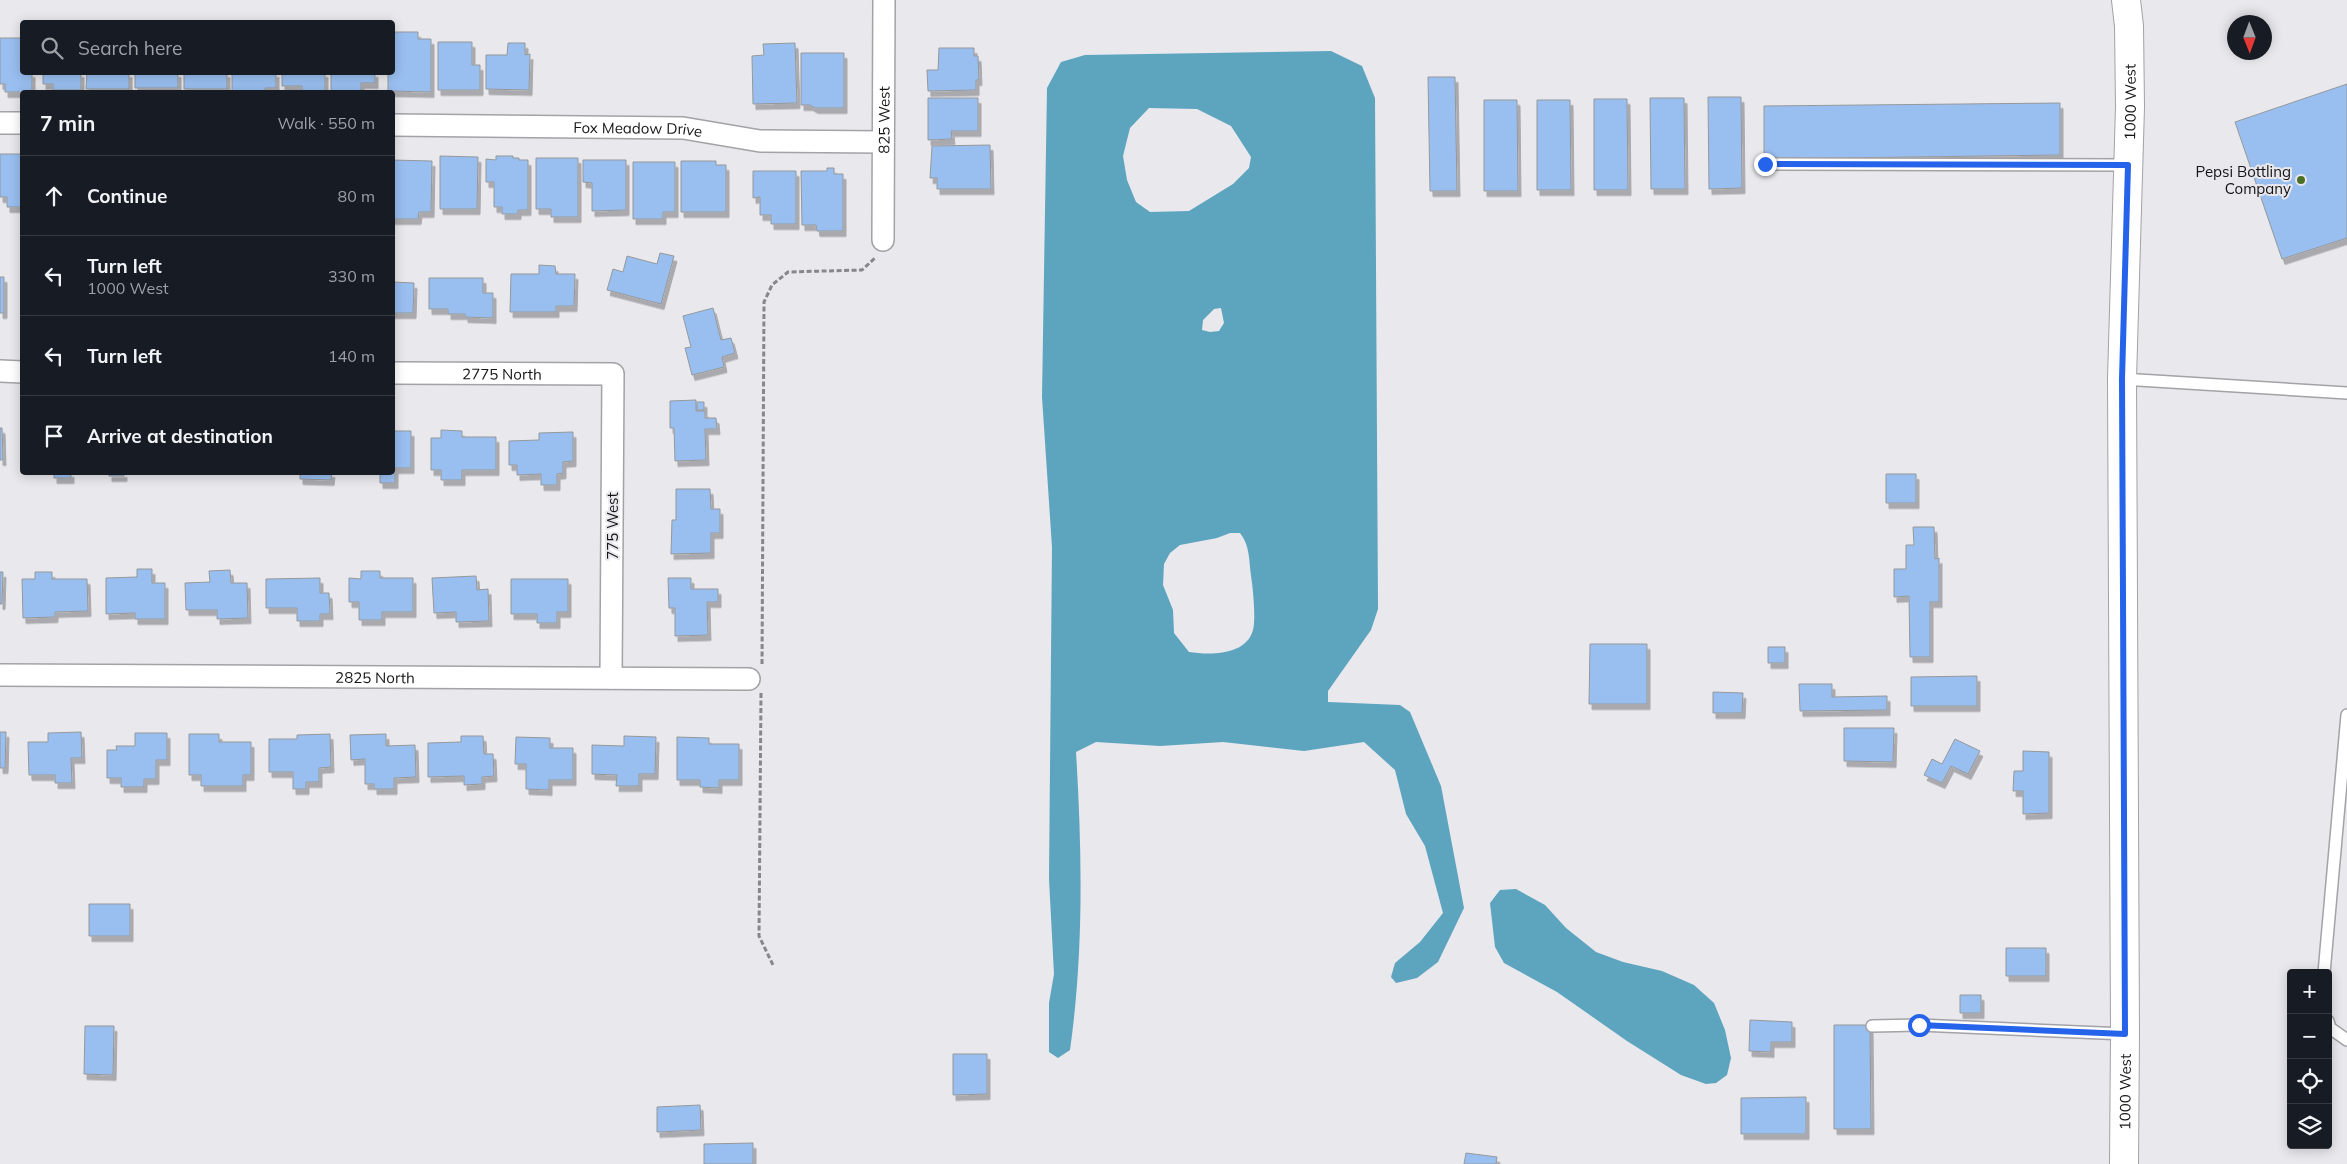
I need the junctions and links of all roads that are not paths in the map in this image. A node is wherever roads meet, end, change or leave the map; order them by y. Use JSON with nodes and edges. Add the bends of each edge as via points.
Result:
{"nodes":[{"id":1,"x":884,"y":0,"type":"edge"},
{"id":2,"x":2126,"y":0,"type":"edge"},
{"id":3,"x":0,"y":123,"type":"edge"},
{"id":4,"x":20,"y":123,"type":"edge"},
{"id":5,"x":395,"y":125,"type":"edge"},
{"id":6,"x":883,"y":142,"type":"junction"},
{"id":7,"x":1765,"y":164,"type":"dead end"},
{"id":8,"x":2128,"y":165,"type":"junction"},
{"id":9,"x":883,"y":240,"type":"road end"},
{"id":10,"x":0,"y":372,"type":"edge"},
{"id":11,"x":20,"y":372,"type":"edge"},
{"id":12,"x":395,"y":373,"type":"edge"},
{"id":13,"x":613,"y":374,"type":"joint"},
{"id":14,"x":2122,"y":379,"type":"junction"},
{"id":15,"x":2347,"y":393,"type":"edge"},
{"id":16,"x":0,"y":675,"type":"edge"},
{"id":17,"x":611,"y":678,"type":"junction"},
{"id":18,"x":757,"y":678,"type":"road end"},
{"id":19,"x":2347,"y":715,"type":"edge"},
{"id":20,"x":2324,"y":969,"type":"edge"},
{"id":21,"x":1872,"y":1026,"type":"dead end"},
{"id":22,"x":2332,"y":1029,"type":"edge"},
{"id":23,"x":2125,"y":1034,"type":"junction"},
{"id":24,"x":2347,"y":1040,"type":"edge"},
{"id":25,"x":2124,"y":1164,"type":"edge"}],
"edges":[{"from":1,"to":6,"type":"street","name":"825 West"},
{"from":2,"to":8,"type":"street","name":"1000 West","via":[[2130,26]]},
{"from":3,"to":4,"type":"street"},
{"from":5,"to":6,"type":"street","name":"Fox Meadow Drive","via":[[683,128],[760,141]]},
{"from":6,"to":9,"type":"street","name":"825 West"},
{"from":7,"to":8,"type":"lane"},
{"from":8,"to":14,"type":"street","name":"1000 West"},
{"from":10,"to":11,"type":"street"},
{"from":12,"to":13,"type":"street","name":"2775 North"},
{"from":13,"to":17,"type":"street","name":"775 West"},
{"from":14,"to":15,"type":"lane"},
{"from":14,"to":23,"type":"street","name":"1000 West"},
{"from":16,"to":17,"type":"street","name":"2825 North"},
{"from":17,"to":18,"type":"street","name":"2825 North"},
{"from":19,"to":20,"type":"lane"},
{"from":21,"to":23,"type":"lane"},
{"from":22,"to":24,"type":"lane"},
{"from":23,"to":25,"type":"street","name":"1000 West"}]}
